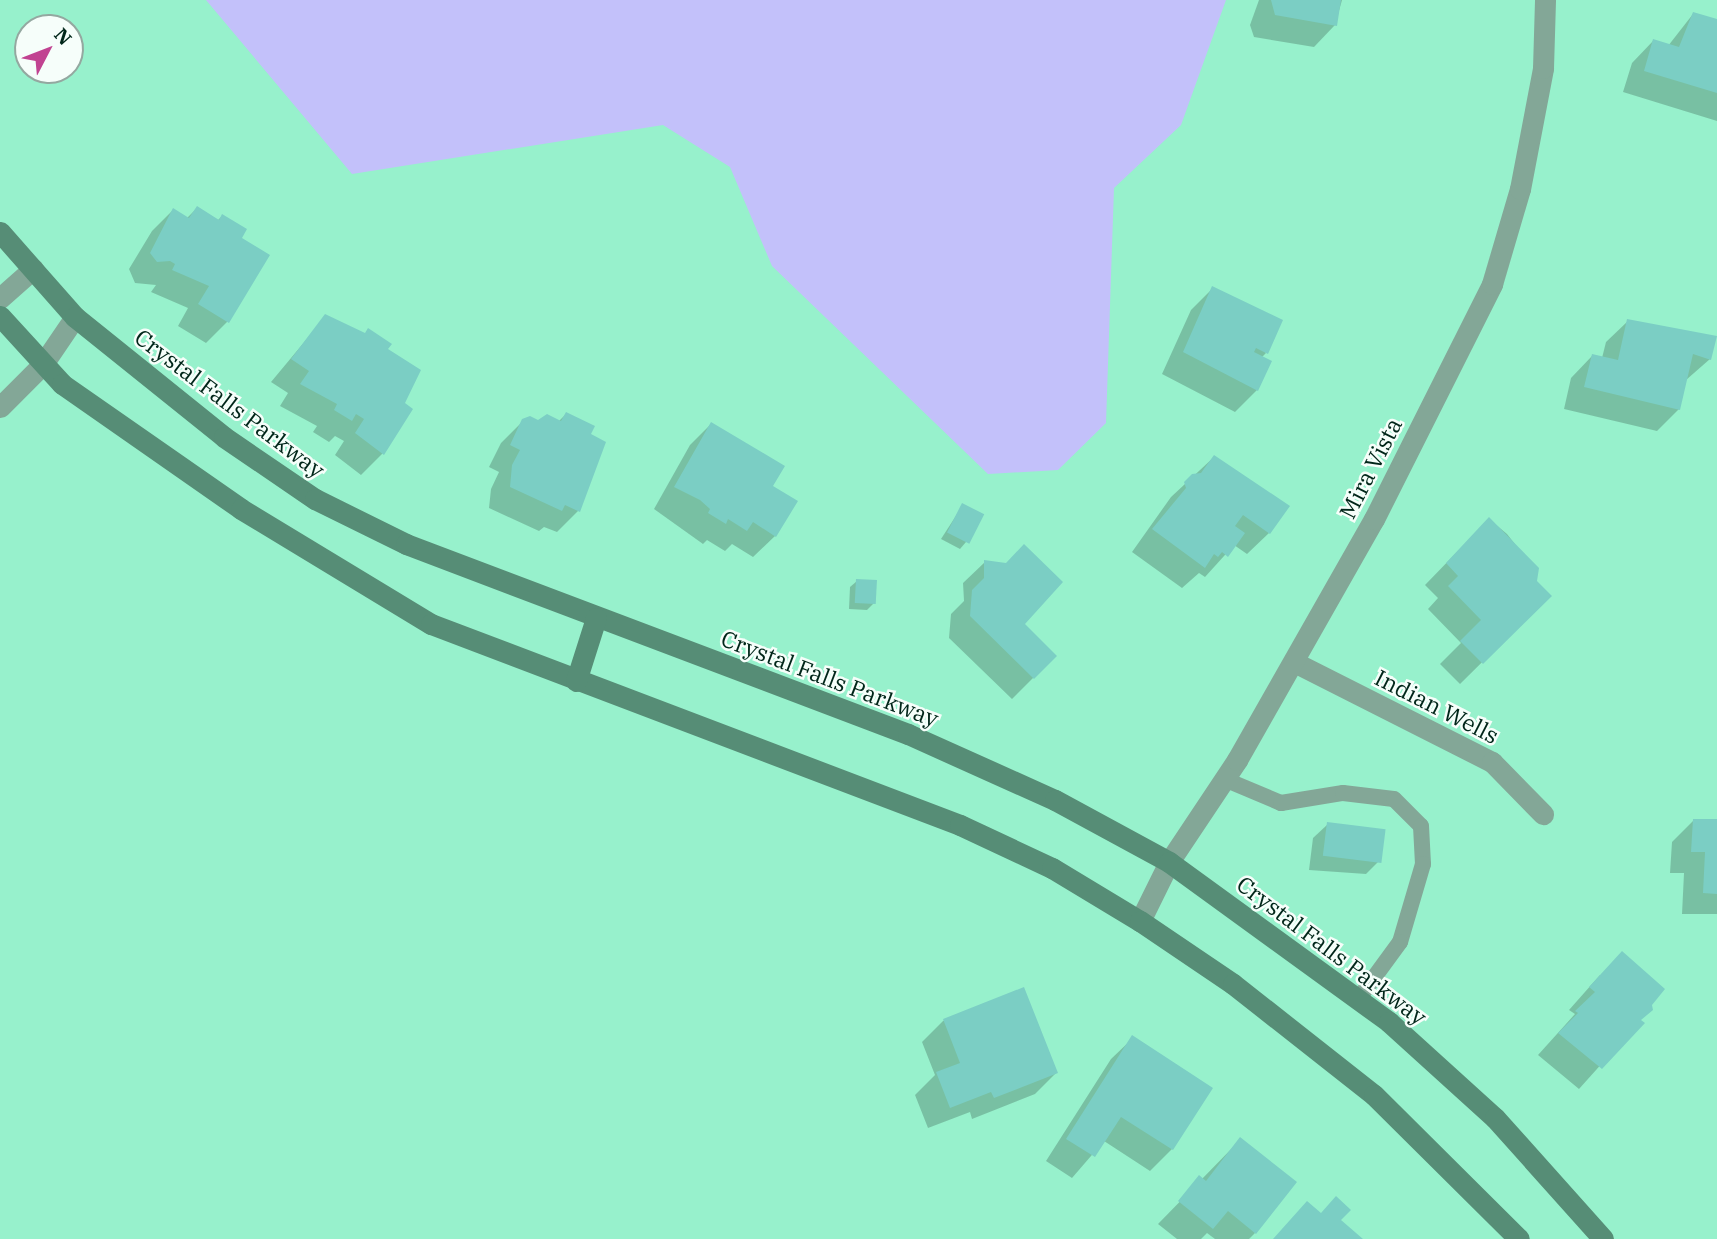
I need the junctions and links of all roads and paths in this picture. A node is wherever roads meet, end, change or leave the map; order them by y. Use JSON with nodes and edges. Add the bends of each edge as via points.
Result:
{"nodes":[{"id":1,"x":1545,"y":0,"type":"edge"},
{"id":2,"x":0,"y":232,"type":"edge"},
{"id":3,"x":33,"y":269,"type":"junction"},
{"id":4,"x":0,"y":298,"type":"edge"},
{"id":5,"x":0,"y":316,"type":"edge"},
{"id":6,"x":75,"y":317,"type":"junction"},
{"id":7,"x":43,"y":364,"type":"junction"},
{"id":8,"x":0,"y":407,"type":"edge"},
{"id":9,"x":596,"y":618,"type":"junction"},
{"id":10,"x":1294,"y":662,"type":"junction"},
{"id":11,"x":576,"y":681,"type":"junction"},
{"id":12,"x":1224,"y":779,"type":"junction"},
{"id":13,"x":1543,"y":814,"type":"dead end"},
{"id":14,"x":1169,"y":862,"type":"junction"},
{"id":15,"x":1139,"y":921,"type":"junction"},
{"id":16,"x":1359,"y":998,"type":"junction"},
{"id":17,"x":1519,"y":1239,"type":"edge"},
{"id":18,"x":1603,"y":1239,"type":"edge"}],
"edges":[{"from":1,"to":10,"type":"street","name":"Mira Vista","via":[[1543,68],[1520,189],[1492,284],[1374,519]]},
{"from":2,"to":3,"type":"street","name":"Crystal Falls Parkway"},
{"from":3,"to":4,"type":"street"},
{"from":3,"to":6,"type":"street","name":"Crystal Falls Parkway"},
{"from":5,"to":7,"type":"street"},
{"from":6,"to":7,"type":"street"},
{"from":6,"to":9,"type":"street","name":"Crystal Falls Parkway","via":[[224,437],[315,499],[406,544]]},
{"from":7,"to":8,"type":"street"},
{"from":7,"to":11,"type":"street","via":[[62,384],[241,509],[430,624]]},
{"from":9,"to":11,"type":"street"},
{"from":9,"to":14,"type":"street","name":"Crystal Falls Parkway","via":[[908,734],[1055,800]]},
{"from":10,"to":12,"type":"street","name":"Mira Vista"},
{"from":10,"to":13,"type":"street","name":"Indian Wells","via":[[1492,762]]},
{"from":11,"to":15,"type":"street","via":[[960,825],[1052,868]]},
{"from":12,"to":14,"type":"street","name":"Mira Vista"},
{"from":12,"to":16,"type":"lane","via":[[1281,803],[1343,793],[1394,799],[1421,826],[1423,864],[1400,942]]},
{"from":14,"to":15,"type":"street","name":"Mira Vista"},
{"from":14,"to":16,"type":"street","name":"Crystal Falls Parkway"},
{"from":15,"to":17,"type":"street","via":[[1233,984],[1374,1095]]},
{"from":16,"to":18,"type":"street","name":"Crystal Falls Parkway","via":[[1495,1118]]}]}
